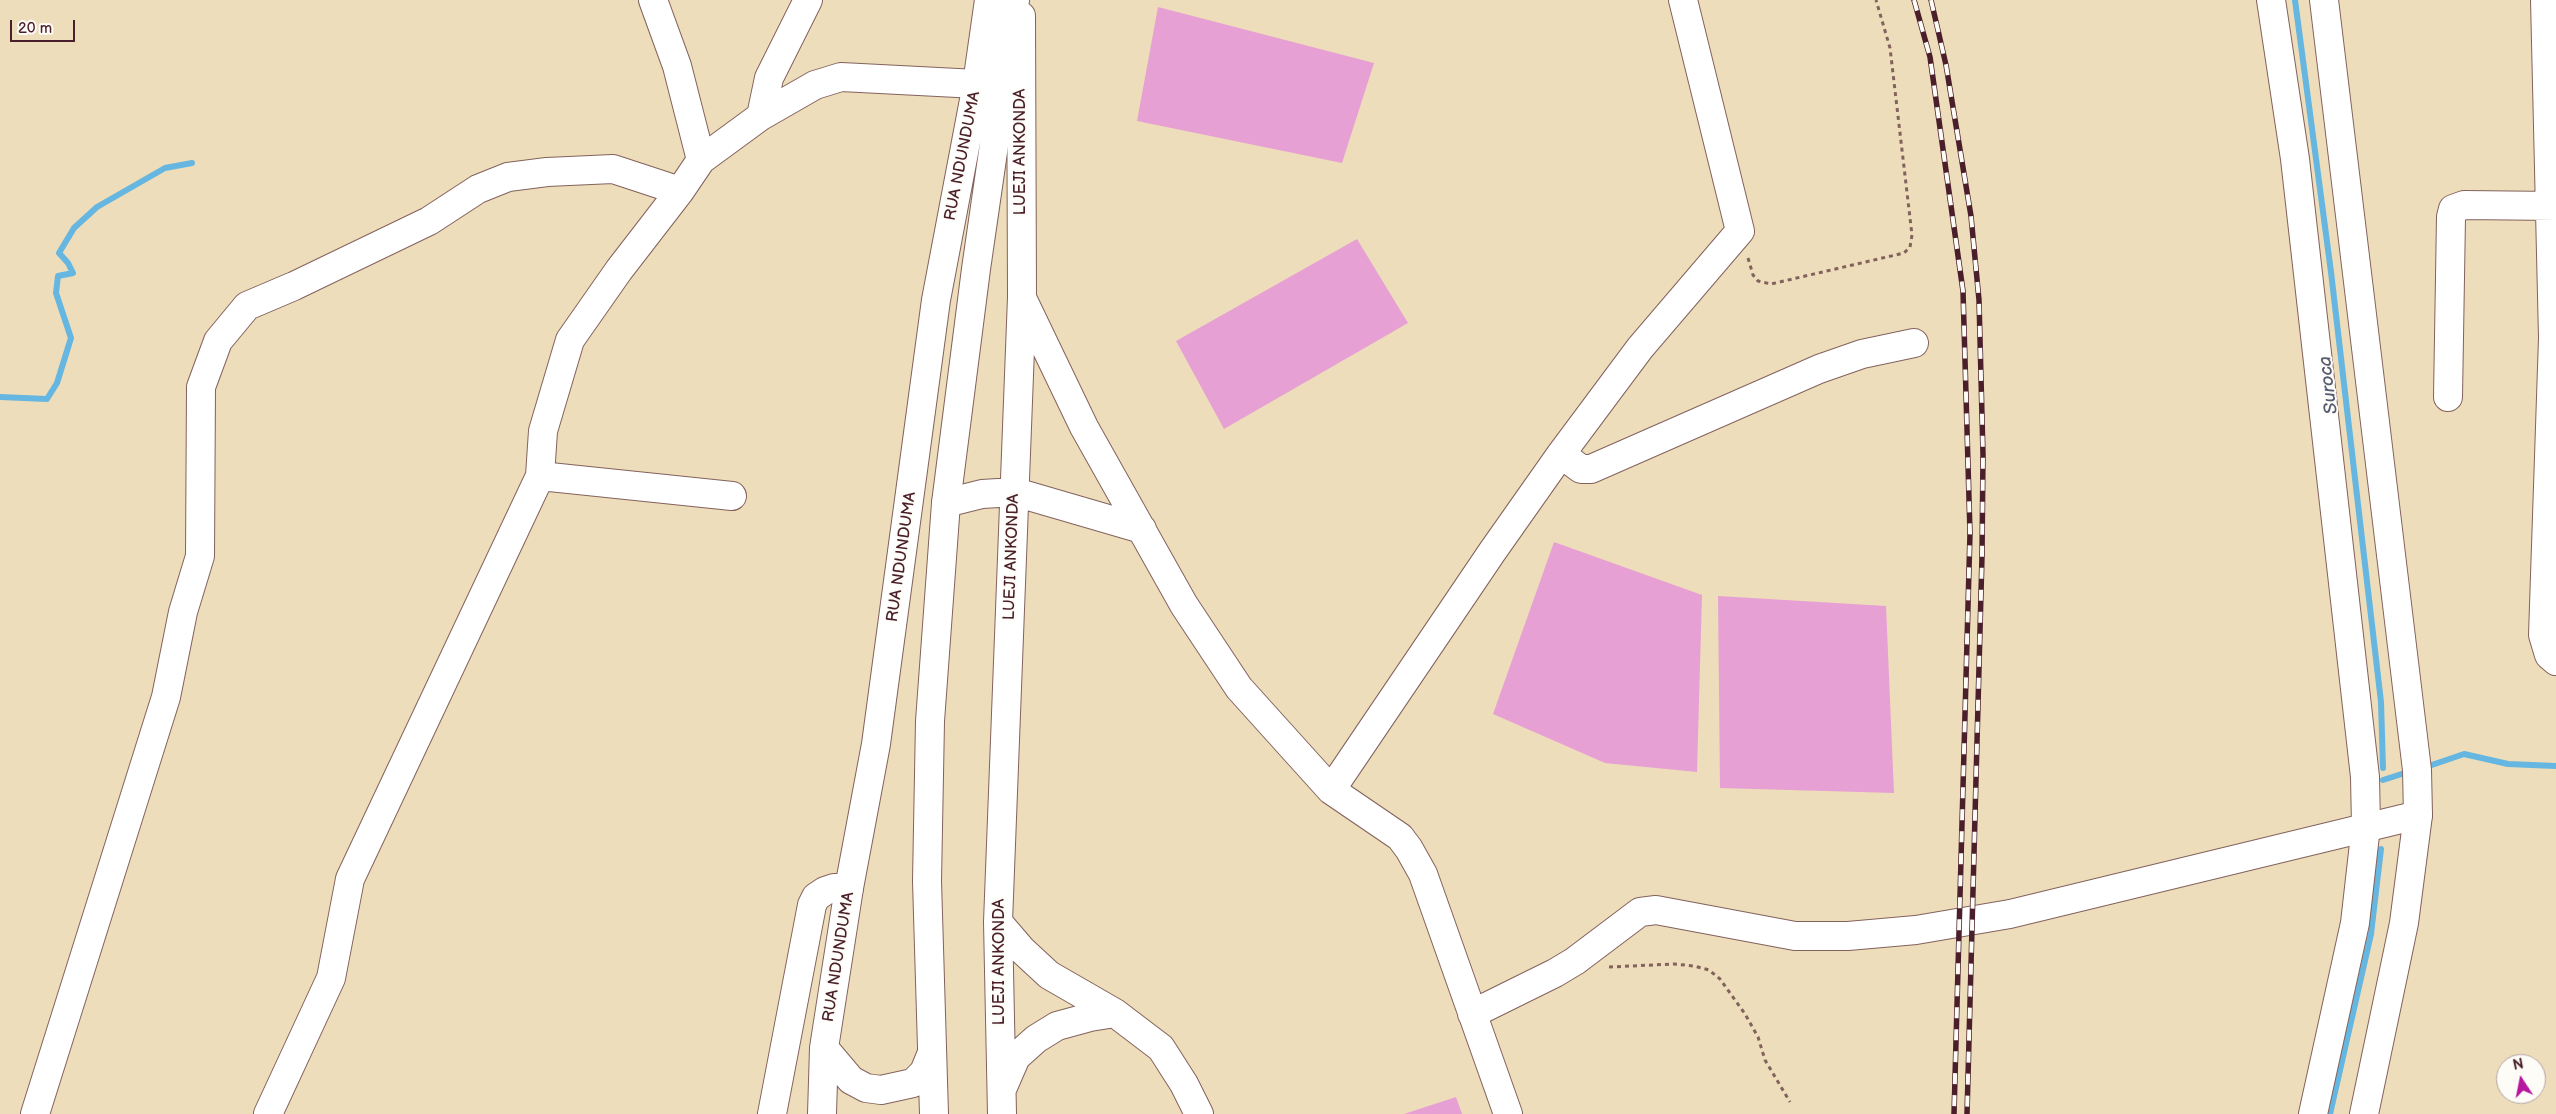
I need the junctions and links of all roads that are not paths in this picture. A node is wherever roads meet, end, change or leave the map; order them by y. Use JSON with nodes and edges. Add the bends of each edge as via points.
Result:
{"nodes":[{"id":1,"x":653,"y":0,"type":"edge"},
{"id":2,"x":808,"y":0,"type":"edge"},
{"id":3,"x":989,"y":0,"type":"edge"},
{"id":4,"x":1014,"y":0,"type":"edge"},
{"id":5,"x":1021,"y":0,"type":"edge"},
{"id":6,"x":1683,"y":0,"type":"edge"},
{"id":7,"x":2272,"y":0,"type":"edge"},
{"id":8,"x":2324,"y":0,"type":"edge"},
{"id":9,"x":2545,"y":0,"type":"edge"},
{"id":10,"x":977,"y":84,"type":"junction"},
{"id":11,"x":761,"y":116,"type":"junction"},
{"id":12,"x":701,"y":160,"type":"junction"},
{"id":13,"x":680,"y":191,"type":"junction"},
{"id":14,"x":2553,"y":206,"type":"edge"},
{"id":15,"x":1022,"y":297,"type":"junction"},
{"id":16,"x":2555,"y":338,"type":"edge"},
{"id":17,"x":1914,"y":343,"type":"dead end"},
{"id":18,"x":2448,"y":397,"type":"dead end"},
{"id":19,"x":1561,"y":454,"type":"junction"},
{"id":20,"x":540,"y":476,"type":"junction"},
{"id":21,"x":1015,"y":492,"type":"junction"},
{"id":22,"x":732,"y":496,"type":"dead end"},
{"id":23,"x":946,"y":503,"type":"junction"},
{"id":24,"x":1142,"y":530,"type":"junction"},
{"id":25,"x":2556,"y":661,"type":"edge"},
{"id":26,"x":1331,"y":790,"type":"junction"},
{"id":27,"x":2418,"y":815,"type":"junction"},
{"id":28,"x":2366,"y":826,"type":"junction"},
{"id":29,"x":849,"y":888,"type":"junction"},
{"id":30,"x":998,"y":922,"type":"junction"},
{"id":31,"x":1116,"y":1013,"type":"junction"},
{"id":32,"x":1472,"y":1014,"type":"junction"},
{"id":33,"x":824,"y":1048,"type":"junction"},
{"id":34,"x":931,"y":1055,"type":"junction"},
{"id":35,"x":1002,"y":1102,"type":"edge"},
{"id":36,"x":36,"y":1114,"type":"edge"},
{"id":37,"x":268,"y":1114,"type":"edge"},
{"id":38,"x":772,"y":1114,"type":"edge"},
{"id":39,"x":822,"y":1114,"type":"edge"},
{"id":40,"x":934,"y":1114,"type":"edge"},
{"id":41,"x":1199,"y":1114,"type":"edge"},
{"id":42,"x":1508,"y":1114,"type":"edge"},
{"id":43,"x":2313,"y":1114,"type":"edge"},
{"id":44,"x":2364,"y":1114,"type":"edge"}],
"edges":[{"from":1,"to":12,"type":"street","via":[[677,66]]},
{"from":2,"to":11,"type":"street","via":[[769,78]]},
{"from":3,"to":10,"type":"street","name":"RUA NDUNDUMA"},
{"from":4,"to":23,"type":"street","name":"RUA NDUNDUMA"},
{"from":5,"to":15,"type":"street","name":"LUEJI ANKONDA"},
{"from":6,"to":19,"type":"street","via":[[1740,231],[1640,348]]},
{"from":7,"to":28,"type":"street","via":[[2295,159],[2364,768]]},
{"from":8,"to":27,"type":"street","via":[[2413,740]]},
{"from":9,"to":14,"type":"street"},
{"from":10,"to":11,"type":"street","via":[[841,78],[816,85]]},
{"from":10,"to":29,"type":"street","name":"RUA NDUNDUMA","via":[[936,300],[879,725]]},
{"from":11,"to":12,"type":"street"},
{"from":12,"to":13,"type":"street"},
{"from":13,"to":20,"type":"street","via":[[570,340],[543,431]]},
{"from":13,"to":36,"type":"street","via":[[613,169],[508,177],[478,189],[429,221],[247,306],[218,341],[201,387],[200,556],[183,612],[166,697]]},
{"from":14,"to":16,"type":"street"},
{"from":14,"to":18,"type":"street","via":[[2464,205],[2453,209],[2450,217]]},
{"from":15,"to":21,"type":"street","name":"LUEJI ANKONDA"},
{"from":15,"to":24,"type":"street","via":[[1084,427]]},
{"from":16,"to":25,"type":"street","via":[[2542,635],[2549,655]]},
{"from":17,"to":19,"type":"street","via":[[1862,354],[1819,369],[1591,469],[1582,469]]},
{"from":19,"to":26,"type":"street"},
{"from":20,"to":22,"type":"street"},
{"from":20,"to":37,"type":"street","via":[[350,879],[331,978]]},
{"from":21,"to":23,"type":"street","via":[[982,494]]},
{"from":21,"to":24,"type":"street"},
{"from":21,"to":30,"type":"street","name":"LUEJI ANKONDA"},
{"from":23,"to":34,"type":"street","name":"RUA NDUNDUMA","via":[[930,721],[927,881]]},
{"from":24,"to":26,"type":"street","via":[[1184,605],[1239,688]]},
{"from":26,"to":32,"type":"street","via":[[1400,837],[1409,849],[1423,874]]},
{"from":27,"to":28,"type":"street"},
{"from":27,"to":44,"type":"street","via":[[2404,923]]},
{"from":28,"to":32,"type":"street","via":[[2010,914],[1916,930],[1848,936],[1795,936],[1656,910],[1640,912],[1575,961]]},
{"from":28,"to":43,"type":"street","via":[[2355,922]]},
{"from":29,"to":33,"type":"street","name":"RUA NDUNDUMA"},
{"from":29,"to":38,"type":"street","via":[[825,891],[816,897],[812,905]]},
{"from":30,"to":31,"type":"street","via":[[1049,975]]},
{"from":30,"to":35,"type":"street","name":"LUEJI ANKONDA"},
{"from":31,"to":35,"type":"street","via":[[1057,1026],[1036,1039],[1016,1057]]},
{"from":31,"to":41,"type":"street","via":[[1161,1048]]},
{"from":32,"to":42,"type":"street"},
{"from":33,"to":34,"type":"street","via":[[851,1080],[866,1088],[881,1090],[913,1083],[924,1072]]},
{"from":33,"to":39,"type":"street","name":"RUA NDUNDUMA"},
{"from":34,"to":40,"type":"street"}]}
